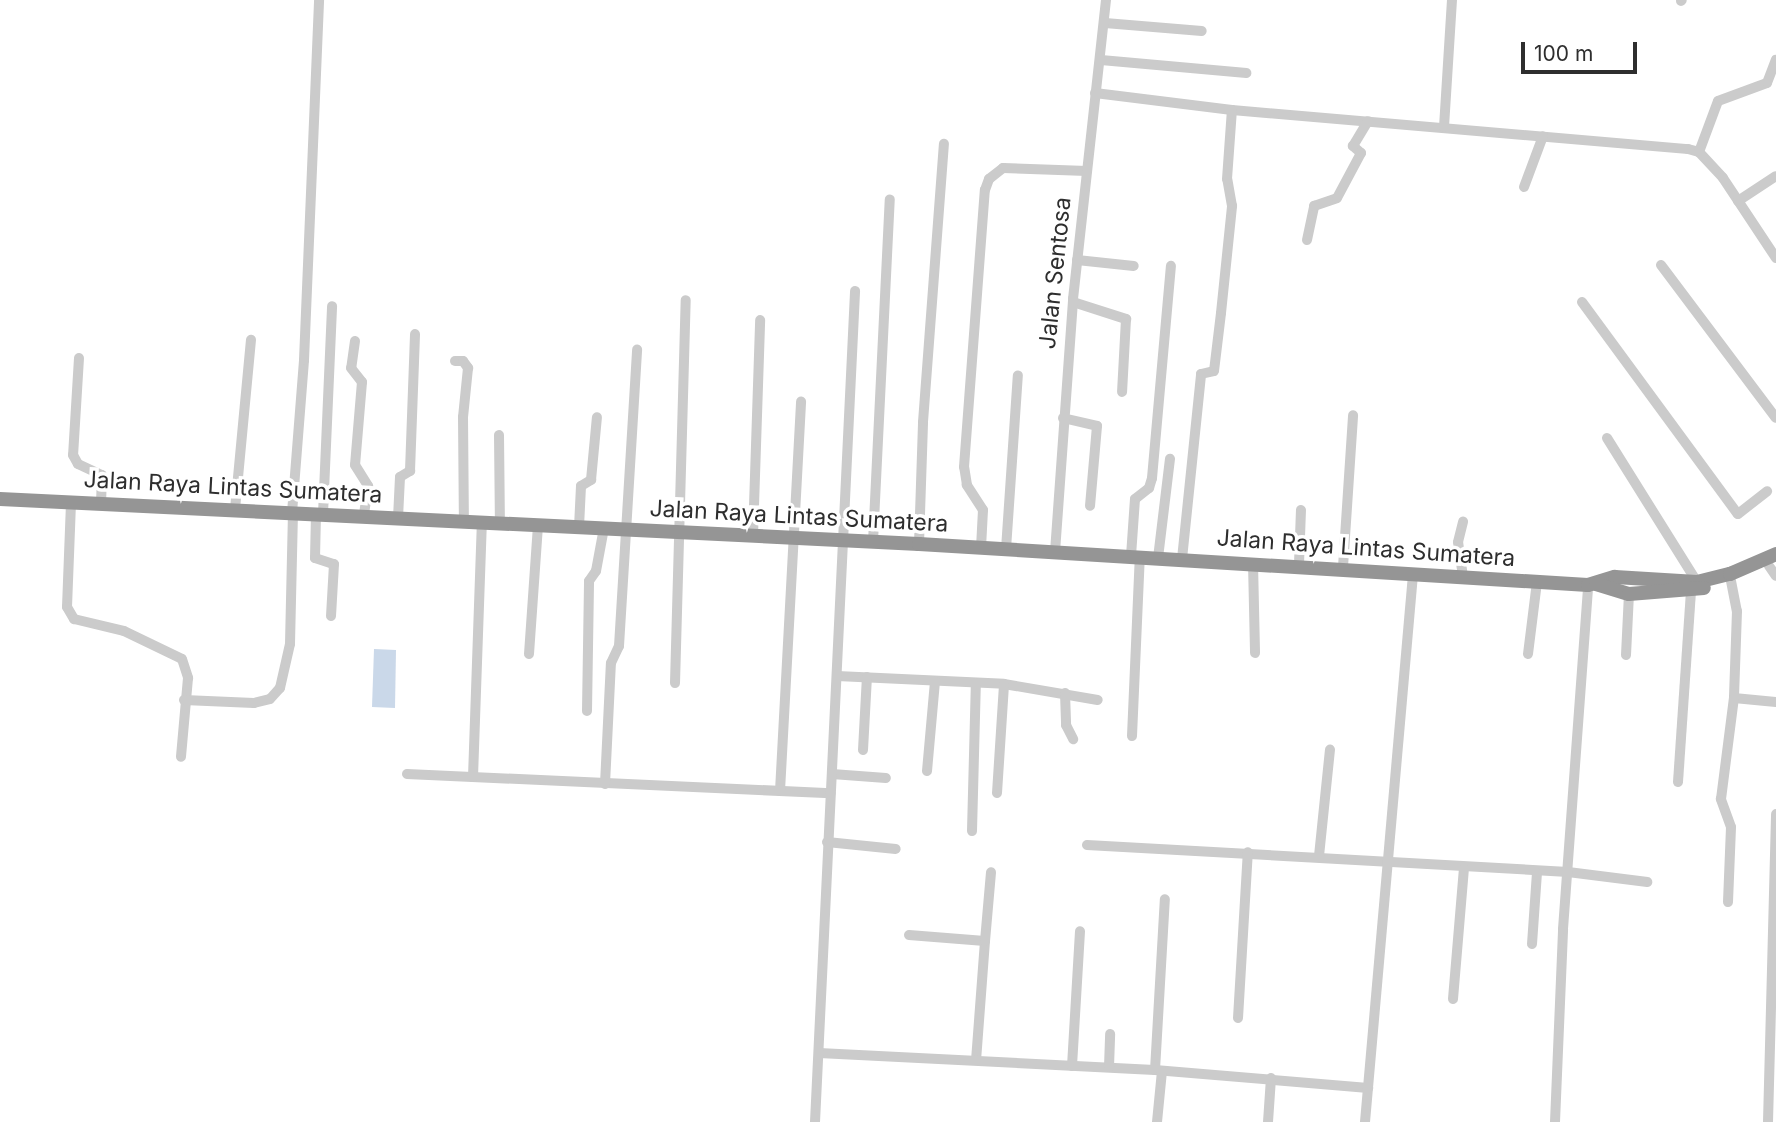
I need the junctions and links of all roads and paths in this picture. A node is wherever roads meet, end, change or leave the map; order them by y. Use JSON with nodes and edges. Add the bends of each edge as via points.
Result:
{"nodes":[{"id":1,"x":319,"y":0,"type":"edge"},
{"id":2,"x":1106,"y":0,"type":"edge"},
{"id":3,"x":1452,"y":0,"type":"edge"},
{"id":4,"x":1105,"y":23,"type":"junction"},
{"id":5,"x":1202,"y":31,"type":"dead end"},
{"id":6,"x":1101,"y":60,"type":"junction"},
{"id":7,"x":1776,"y":60,"type":"edge"},
{"id":8,"x":1247,"y":73,"type":"dead end"},
{"id":9,"x":1774,"y":80,"type":"edge"},
{"id":10,"x":1094,"y":93,"type":"junction"},
{"id":11,"x":1232,"y":110,"type":"junction"},
{"id":12,"x":1367,"y":121,"type":"junction"},
{"id":13,"x":1444,"y":127,"type":"junction"},
{"id":14,"x":1544,"y":136,"type":"junction"},
{"id":15,"x":944,"y":144,"type":"dead end"},
{"id":16,"x":1699,"y":152,"type":"junction"},
{"id":17,"x":1087,"y":171,"type":"junction"},
{"id":18,"x":1776,"y":176,"type":"edge"},
{"id":19,"x":1524,"y":187,"type":"dead end"},
{"id":20,"x":890,"y":199,"type":"dead end"},
{"id":21,"x":1738,"y":201,"type":"junction"},
{"id":22,"x":1307,"y":240,"type":"dead end"},
{"id":23,"x":1776,"y":258,"type":"edge"},
{"id":24,"x":1077,"y":260,"type":"junction"},
{"id":25,"x":1661,"y":265,"type":"dead end"},
{"id":26,"x":1134,"y":267,"type":"dead end"},
{"id":27,"x":1171,"y":267,"type":"dead end"},
{"id":28,"x":855,"y":291,"type":"dead end"},
{"id":29,"x":686,"y":300,"type":"dead end"},
{"id":30,"x":1073,"y":302,"type":"junction"},
{"id":31,"x":1582,"y":302,"type":"dead end"},
{"id":32,"x":332,"y":306,"type":"dead end"},
{"id":33,"x":760,"y":320,"type":"dead end"},
{"id":34,"x":415,"y":334,"type":"dead end"},
{"id":35,"x":251,"y":340,"type":"dead end"},
{"id":36,"x":355,"y":341,"type":"dead end"},
{"id":37,"x":637,"y":350,"type":"dead end"},
{"id":38,"x":79,"y":358,"type":"dead end"},
{"id":39,"x":455,"y":361,"type":"dead end"},
{"id":40,"x":1018,"y":375,"type":"dead end"},
{"id":41,"x":1122,"y":392,"type":"dead end"},
{"id":42,"x":801,"y":402,"type":"dead end"},
{"id":43,"x":1353,"y":415,"type":"dead end"},
{"id":44,"x":597,"y":417,"type":"dead end"},
{"id":45,"x":1063,"y":418,"type":"junction"},
{"id":46,"x":1776,"y":418,"type":"edge"},
{"id":47,"x":499,"y":435,"type":"dead end"},
{"id":48,"x":1607,"y":438,"type":"dead end"},
{"id":49,"x":1170,"y":459,"type":"dead end"},
{"id":50,"x":1767,"y":491,"type":"dead end"},
{"id":51,"x":0,"y":499,"type":"edge"},
{"id":52,"x":71,"y":503,"type":"junction"},
{"id":53,"x":101,"y":504,"type":"junction"},
{"id":54,"x":1090,"y":506,"type":"dead end"},
{"id":55,"x":235,"y":509,"type":"junction"},
{"id":56,"x":1301,"y":510,"type":"dead end"},
{"id":57,"x":292,"y":513,"type":"junction"},
{"id":58,"x":320,"y":514,"type":"junction"},
{"id":59,"x":364,"y":515,"type":"junction"},
{"id":60,"x":398,"y":518,"type":"junction"},
{"id":61,"x":464,"y":522,"type":"junction"},
{"id":62,"x":1463,"y":522,"type":"dead end"},
{"id":63,"x":482,"y":523,"type":"junction"},
{"id":64,"x":500,"y":524,"type":"junction"},
{"id":65,"x":538,"y":526,"type":"junction"},
{"id":66,"x":579,"y":527,"type":"junction"},
{"id":67,"x":604,"y":528,"type":"junction"},
{"id":68,"x":626,"y":530,"type":"junction"},
{"id":69,"x":679,"y":531,"type":"junction"},
{"id":70,"x":753,"y":536,"type":"junction"},
{"id":71,"x":793,"y":538,"type":"junction"},
{"id":72,"x":846,"y":541,"type":"junction"},
{"id":73,"x":873,"y":542,"type":"junction"},
{"id":74,"x":919,"y":544,"type":"junction"},
{"id":75,"x":981,"y":548,"type":"junction"},
{"id":76,"x":1006,"y":549,"type":"junction"},
{"id":77,"x":1055,"y":552,"type":"junction"},
{"id":78,"x":1136,"y":556,"type":"junction"},
{"id":79,"x":1158,"y":558,"type":"junction"},
{"id":80,"x":1182,"y":559,"type":"junction"},
{"id":81,"x":1253,"y":563,"type":"junction"},
{"id":82,"x":1299,"y":564,"type":"junction"},
{"id":83,"x":1774,"y":564,"type":"edge"},
{"id":84,"x":1343,"y":567,"type":"junction"},
{"id":85,"x":1413,"y":574,"type":"junction"},
{"id":86,"x":1462,"y":577,"type":"junction"},
{"id":87,"x":1731,"y":581,"type":"junction"},
{"id":88,"x":1537,"y":582,"type":"junction"},
{"id":89,"x":1592,"y":585,"type":"junction"},
{"id":90,"x":1694,"y":586,"type":"junction"},
{"id":91,"x":1629,"y":594,"type":"junction"},
{"id":92,"x":331,"y":616,"type":"dead end"},
{"id":93,"x":1255,"y":653,"type":"dead end"},
{"id":94,"x":528,"y":654,"type":"dead end"},
{"id":95,"x":1528,"y":654,"type":"dead end"},
{"id":96,"x":1626,"y":655,"type":"dead end"},
{"id":97,"x":838,"y":676,"type":"junction"},
{"id":98,"x":867,"y":677,"type":"junction"},
{"id":99,"x":935,"y":681,"type":"junction"},
{"id":100,"x":675,"y":683,"type":"dead end"},
{"id":101,"x":976,"y":683,"type":"junction"},
{"id":102,"x":1004,"y":684,"type":"junction"},
{"id":103,"x":1065,"y":693,"type":"junction"},
{"id":104,"x":1734,"y":698,"type":"junction"},
{"id":105,"x":184,"y":700,"type":"junction"},
{"id":106,"x":1098,"y":700,"type":"dead end"},
{"id":107,"x":1776,"y":702,"type":"edge"},
{"id":108,"x":587,"y":711,"type":"dead end"},
{"id":109,"x":1132,"y":736,"type":"dead end"},
{"id":110,"x":1073,"y":739,"type":"dead end"},
{"id":111,"x":863,"y":750,"type":"dead end"},
{"id":112,"x":1330,"y":750,"type":"dead end"},
{"id":113,"x":181,"y":757,"type":"dead end"},
{"id":114,"x":927,"y":771,"type":"dead end"},
{"id":115,"x":407,"y":774,"type":"dead end"},
{"id":116,"x":832,"y":774,"type":"junction"},
{"id":117,"x":473,"y":777,"type":"junction"},
{"id":118,"x":886,"y":778,"type":"dead end"},
{"id":119,"x":1678,"y":782,"type":"dead end"},
{"id":120,"x":605,"y":784,"type":"junction"},
{"id":121,"x":780,"y":791,"type":"junction"},
{"id":122,"x":831,"y":793,"type":"junction"},
{"id":123,"x":997,"y":793,"type":"dead end"},
{"id":124,"x":1776,"y":814,"type":"edge"},
{"id":125,"x":972,"y":831,"type":"dead end"},
{"id":126,"x":827,"y":842,"type":"junction"},
{"id":127,"x":1087,"y":845,"type":"dead end"},
{"id":128,"x":895,"y":849,"type":"dead end"},
{"id":129,"x":1248,"y":852,"type":"junction"},
{"id":130,"x":1319,"y":856,"type":"junction"},
{"id":131,"x":1391,"y":863,"type":"junction"},
{"id":132,"x":1464,"y":869,"type":"junction"},
{"id":133,"x":991,"y":872,"type":"dead end"},
{"id":134,"x":1568,"y":872,"type":"junction"},
{"id":135,"x":1537,"y":873,"type":"junction"},
{"id":136,"x":1647,"y":882,"type":"dead end"},
{"id":137,"x":1166,"y":899,"type":"dead end"},
{"id":138,"x":1728,"y":902,"type":"dead end"},
{"id":139,"x":1080,"y":931,"type":"dead end"},
{"id":140,"x":909,"y":935,"type":"dead end"},
{"id":141,"x":985,"y":940,"type":"junction"},
{"id":142,"x":1532,"y":944,"type":"dead end"},
{"id":143,"x":1453,"y":999,"type":"dead end"},
{"id":144,"x":1238,"y":1017,"type":"dead end"},
{"id":145,"x":1110,"y":1034,"type":"dead end"},
{"id":146,"x":819,"y":1053,"type":"junction"},
{"id":147,"x":976,"y":1060,"type":"junction"},
{"id":148,"x":1072,"y":1066,"type":"junction"},
{"id":149,"x":1109,"y":1067,"type":"junction"},
{"id":150,"x":1158,"y":1070,"type":"junction"},
{"id":151,"x":1271,"y":1078,"type":"junction"},
{"id":152,"x":1368,"y":1088,"type":"junction"},
{"id":153,"x":815,"y":1122,"type":"edge"},
{"id":154,"x":1157,"y":1122,"type":"edge"},
{"id":155,"x":1268,"y":1122,"type":"edge"},
{"id":156,"x":1366,"y":1122,"type":"edge"},
{"id":157,"x":1555,"y":1122,"type":"edge"},
{"id":158,"x":1768,"y":1122,"type":"edge"}],
"edges":[{"from":1,"to":57,"type":"street","via":[[304,360]]},
{"from":2,"to":4,"type":"street","name":"Jalan Sentosa"},
{"from":3,"to":13,"type":"street"},
{"from":4,"to":5,"type":"street"},
{"from":4,"to":6,"type":"street","name":"Jalan Sentosa"},
{"from":6,"to":8,"type":"street"},
{"from":6,"to":10,"type":"street","name":"Jalan Sentosa"},
{"from":7,"to":9,"type":"street"},
{"from":9,"to":16,"type":"street","via":[[1718,101]]},
{"from":10,"to":11,"type":"street"},
{"from":10,"to":17,"type":"street","name":"Jalan Sentosa"},
{"from":11,"to":12,"type":"street"},
{"from":11,"to":80,"type":"street","via":[[1227,180],[1232,206],[1221,313],[1214,371],[1201,374]]},
{"from":12,"to":13,"type":"street"},
{"from":12,"to":22,"type":"street","via":[[1353,146],[1361,153],[1337,198],[1314,206]]},
{"from":13,"to":14,"type":"street"},
{"from":14,"to":16,"type":"street"},
{"from":14,"to":19,"type":"street"},
{"from":15,"to":74,"type":"street","via":[[923,422]]},
{"from":16,"to":21,"type":"street"},
{"from":17,"to":24,"type":"street","name":"Jalan Sentosa"},
{"from":17,"to":75,"type":"street","via":[[1011,167],[996,172],[985,191],[964,467],[967,485],[983,510]]},
{"from":18,"to":21,"type":"street"},
{"from":20,"to":73,"type":"street"},
{"from":21,"to":23,"type":"street"},
{"from":24,"to":26,"type":"street"},
{"from":24,"to":30,"type":"street","name":"Jalan Sentosa"},
{"from":25,"to":46,"type":"street"},
{"from":27,"to":78,"type":"street","via":[[1152,478],[1149,488],[1135,499]]},
{"from":28,"to":72,"type":"street"},
{"from":29,"to":69,"type":"street"},
{"from":30,"to":41,"type":"street","via":[[1126,319]]},
{"from":30,"to":45,"type":"street","name":"Jalan Sentosa"},
{"from":31,"to":50,"type":"street","via":[[1738,514]]},
{"from":32,"to":58,"type":"street"},
{"from":33,"to":70,"type":"street"},
{"from":34,"to":60,"type":"street","via":[[410,471],[400,477]]},
{"from":35,"to":55,"type":"street"},
{"from":36,"to":59,"type":"street","via":[[351,368],[362,382],[355,465],[368,486]]},
{"from":37,"to":68,"type":"street"},
{"from":38,"to":53,"type":"street","via":[[73,455],[78,464],[102,475]]},
{"from":39,"to":61,"type":"street","via":[[463,361],[468,368],[463,417]]},
{"from":40,"to":76,"type":"street"},
{"from":42,"to":71,"type":"street"},
{"from":43,"to":84,"type":"street"},
{"from":44,"to":66,"type":"street","via":[[591,480],[581,486]]},
{"from":45,"to":54,"type":"street","via":[[1097,426]]},
{"from":45,"to":77,"type":"street","name":"Jalan Sentosa"},
{"from":47,"to":64,"type":"street"},
{"from":48,"to":90,"type":"street"},
{"from":49,"to":79,"type":"street"},
{"from":51,"to":52,"type":"highway","name":"Jalan Raya Lintas Sumatera"},
{"from":52,"to":53,"type":"highway","name":"Jalan Raya Lintas Sumatera"},
{"from":52,"to":105,"type":"street","via":[[67,607],[71,615],[177,655],[187,672]]},
{"from":53,"to":55,"type":"highway","name":"Jalan Raya Lintas Sumatera"},
{"from":55,"to":57,"type":"highway","name":"Jalan Raya Lintas Sumatera"},
{"from":56,"to":82,"type":"street"},
{"from":57,"to":58,"type":"highway","name":"Jalan Raya Lintas Sumatera"},
{"from":57,"to":105,"type":"street","via":[[290,644],[280,688],[270,699],[254,702]]},
{"from":58,"to":59,"type":"highway","name":"Jalan Raya Lintas Sumatera"},
{"from":58,"to":92,"type":"street","via":[[315,558],[334,563]]},
{"from":59,"to":60,"type":"highway","name":"Jalan Raya Lintas Sumatera"},
{"from":60,"to":61,"type":"highway","name":"Jalan Raya Lintas Sumatera"},
{"from":61,"to":63,"type":"highway","name":"Jalan Raya Lintas Sumatera"},
{"from":62,"to":86,"type":"street","via":[[1458,542]]},
{"from":63,"to":64,"type":"highway","name":"Jalan Raya Lintas Sumatera"},
{"from":63,"to":117,"type":"street"},
{"from":64,"to":65,"type":"highway","name":"Jalan Raya Lintas Sumatera"},
{"from":65,"to":66,"type":"highway","name":"Jalan Raya Lintas Sumatera"},
{"from":65,"to":94,"type":"street"},
{"from":66,"to":67,"type":"highway","name":"Jalan Raya Lintas Sumatera"},
{"from":67,"to":68,"type":"highway","name":"Jalan Raya Lintas Sumatera"},
{"from":67,"to":108,"type":"street","via":[[588,590]]},
{"from":68,"to":69,"type":"highway","name":"Jalan Raya Lintas Sumatera"},
{"from":68,"to":120,"type":"street","via":[[619,646],[611,663],[608,696]]},
{"from":69,"to":70,"type":"highway","name":"Jalan Raya Lintas Sumatera"},
{"from":69,"to":100,"type":"street"},
{"from":70,"to":71,"type":"highway","name":"Jalan Raya Lintas Sumatera"},
{"from":71,"to":72,"type":"highway","name":"Jalan Raya Lintas Sumatera"},
{"from":71,"to":121,"type":"street"},
{"from":72,"to":73,"type":"highway","name":"Jalan Raya Lintas Sumatera"},
{"from":72,"to":97,"type":"street"},
{"from":73,"to":74,"type":"highway","name":"Jalan Raya Lintas Sumatera"},
{"from":74,"to":75,"type":"highway","name":"Jalan Raya Lintas Sumatera"},
{"from":75,"to":76,"type":"highway","name":"Jalan Raya Lintas Sumatera"},
{"from":76,"to":77,"type":"highway","name":"Jalan Raya Lintas Sumatera"},
{"from":77,"to":78,"type":"highway","name":"Jalan Raya Lintas Sumatera"},
{"from":78,"to":79,"type":"highway","name":"Jalan Raya Lintas Sumatera"},
{"from":78,"to":109,"type":"street"},
{"from":79,"to":80,"type":"highway","name":"Jalan Raya Lintas Sumatera"},
{"from":80,"to":81,"type":"highway","name":"Jalan Raya Lintas Sumatera"},
{"from":81,"to":82,"type":"highway","name":"Jalan Raya Lintas Sumatera"},
{"from":81,"to":93,"type":"street"},
{"from":82,"to":84,"type":"highway","name":"Jalan Raya Lintas Sumatera"},
{"from":83,"to":87,"type":"highway","name":"Jalan Raya Lintas Sumatera"},
{"from":83,"to":90,"type":"highway","name":"Jalan Raya Lintas Sumatera"},
{"from":84,"to":85,"type":"highway","name":"Jalan Raya Lintas Sumatera"},
{"from":85,"to":86,"type":"highway","name":"Jalan Raya Lintas Sumatera"},
{"from":85,"to":131,"type":"street"},
{"from":86,"to":88,"type":"highway","name":"Jalan Raya Lintas Sumatera"},
{"from":87,"to":90,"type":"highway","name":"Jalan Raya Lintas Sumatera"},
{"from":87,"to":104,"type":"street","via":[[1737,611]]},
{"from":88,"to":89,"type":"highway","name":"Jalan Raya Lintas Sumatera"},
{"from":88,"to":95,"type":"street"},
{"from":89,"to":90,"type":"highway","name":"Jalan Raya Lintas Sumatera","via":[[1615,577]]},
{"from":89,"to":91,"type":"highway","name":"Jalan Raya Lintas Sumatera"},
{"from":89,"to":134,"type":"street"},
{"from":90,"to":91,"type":"highway","name":"Jalan Raya Lintas Sumatera"},
{"from":90,"to":119,"type":"street"},
{"from":91,"to":96,"type":"street"},
{"from":97,"to":98,"type":"street"},
{"from":97,"to":116,"type":"street"},
{"from":98,"to":99,"type":"street"},
{"from":98,"to":111,"type":"street"},
{"from":99,"to":101,"type":"street"},
{"from":99,"to":114,"type":"street"},
{"from":101,"to":102,"type":"street"},
{"from":101,"to":125,"type":"street"},
{"from":102,"to":103,"type":"street"},
{"from":102,"to":123,"type":"street"},
{"from":103,"to":106,"type":"street"},
{"from":103,"to":110,"type":"street","via":[[1066,725]]},
{"from":104,"to":107,"type":"street"},
{"from":104,"to":138,"type":"street","via":[[1721,799],[1731,827]]},
{"from":105,"to":113,"type":"street"},
{"from":112,"to":130,"type":"street"},
{"from":115,"to":117,"type":"street"},
{"from":116,"to":118,"type":"street"},
{"from":116,"to":122,"type":"street"},
{"from":117,"to":120,"type":"street"},
{"from":120,"to":121,"type":"street"},
{"from":121,"to":122,"type":"street"},
{"from":122,"to":126,"type":"street"},
{"from":124,"to":158,"type":"street"},
{"from":126,"to":128,"type":"street"},
{"from":126,"to":146,"type":"street"},
{"from":127,"to":129,"type":"street"},
{"from":129,"to":130,"type":"street"},
{"from":129,"to":144,"type":"street"},
{"from":130,"to":131,"type":"street"},
{"from":131,"to":132,"type":"street"},
{"from":131,"to":152,"type":"street"},
{"from":132,"to":135,"type":"street"},
{"from":132,"to":143,"type":"street"},
{"from":133,"to":141,"type":"street"},
{"from":134,"to":135,"type":"street"},
{"from":134,"to":136,"type":"street"},
{"from":134,"to":157,"type":"street"},
{"from":135,"to":142,"type":"street"},
{"from":137,"to":150,"type":"street"},
{"from":139,"to":148,"type":"street"},
{"from":140,"to":141,"type":"street"},
{"from":141,"to":147,"type":"street"},
{"from":145,"to":149,"type":"street"},
{"from":146,"to":147,"type":"street"},
{"from":146,"to":153,"type":"street"},
{"from":147,"to":148,"type":"street"},
{"from":148,"to":149,"type":"street"},
{"from":149,"to":150,"type":"street"},
{"from":150,"to":151,"type":"street"},
{"from":150,"to":154,"type":"street"},
{"from":151,"to":152,"type":"street"},
{"from":151,"to":155,"type":"street"},
{"from":152,"to":156,"type":"street"}]}
